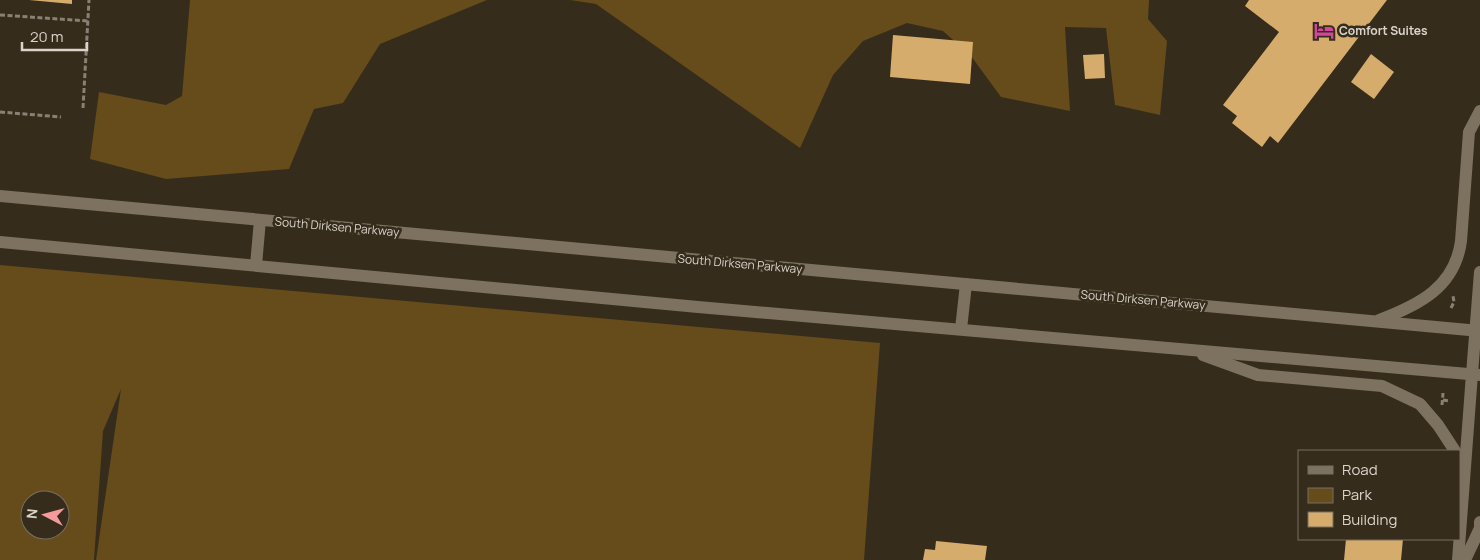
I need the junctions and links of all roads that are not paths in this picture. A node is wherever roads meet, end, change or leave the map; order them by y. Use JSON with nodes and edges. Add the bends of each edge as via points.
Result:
{"nodes":[{"id":1,"x":1480,"y":111,"type":"edge"},
{"id":2,"x":0,"y":196,"type":"edge"},
{"id":3,"x":260,"y":220,"type":"junction"},
{"id":4,"x":0,"y":242,"type":"edge"},
{"id":5,"x":256,"y":265,"type":"junction"},
{"id":6,"x":1480,"y":272,"type":"edge"},
{"id":7,"x":966,"y":284,"type":"junction"},
{"id":8,"x":1376,"y":321,"type":"junction"},
{"id":9,"x":961,"y":329,"type":"junction"},
{"id":10,"x":1478,"y":330,"type":"edge"},
{"id":11,"x":1186,"y":349,"type":"junction"},
{"id":12,"x":1476,"y":375,"type":"edge"},
{"id":13,"x":1454,"y":450,"type":"edge"},
{"id":14,"x":1461,"y":463,"type":"edge"},
{"id":15,"x":1460,"y":495,"type":"edge"},
{"id":16,"x":1480,"y":522,"type":"edge"},
{"id":17,"x":1459,"y":540,"type":"edge"},
{"id":18,"x":1458,"y":560,"type":"edge"},
{"id":19,"x":1465,"y":560,"type":"edge"}],
"edges":[{"from":1,"to":8,"type":"main road","via":[[1469,132],[1461,242],[1454,270],[1432,292],[1404,311]]},
{"from":2,"to":3,"type":"main road","name":"South Dirksen Parkway"},
{"from":3,"to":5,"type":"main road"},
{"from":3,"to":7,"type":"main road","name":"South Dirksen Parkway"},
{"from":4,"to":5,"type":"main road"},
{"from":5,"to":9,"type":"main road"},
{"from":6,"to":10,"type":"main road"},
{"from":7,"to":8,"type":"main road","name":"South Dirksen Parkway"},
{"from":7,"to":9,"type":"main road"},
{"from":8,"to":10,"type":"main road","name":"South Dirksen Parkway"},
{"from":9,"to":11,"type":"main road"},
{"from":10,"to":12,"type":"main road"},
{"from":11,"to":12,"type":"main road"},
{"from":11,"to":13,"type":"main road","via":[[1258,375],[1382,386],[1420,404]]},
{"from":12,"to":14,"type":"main road"},
{"from":14,"to":15,"type":"main road"},
{"from":16,"to":19,"type":"main road"},
{"from":17,"to":18,"type":"main road"}]}
